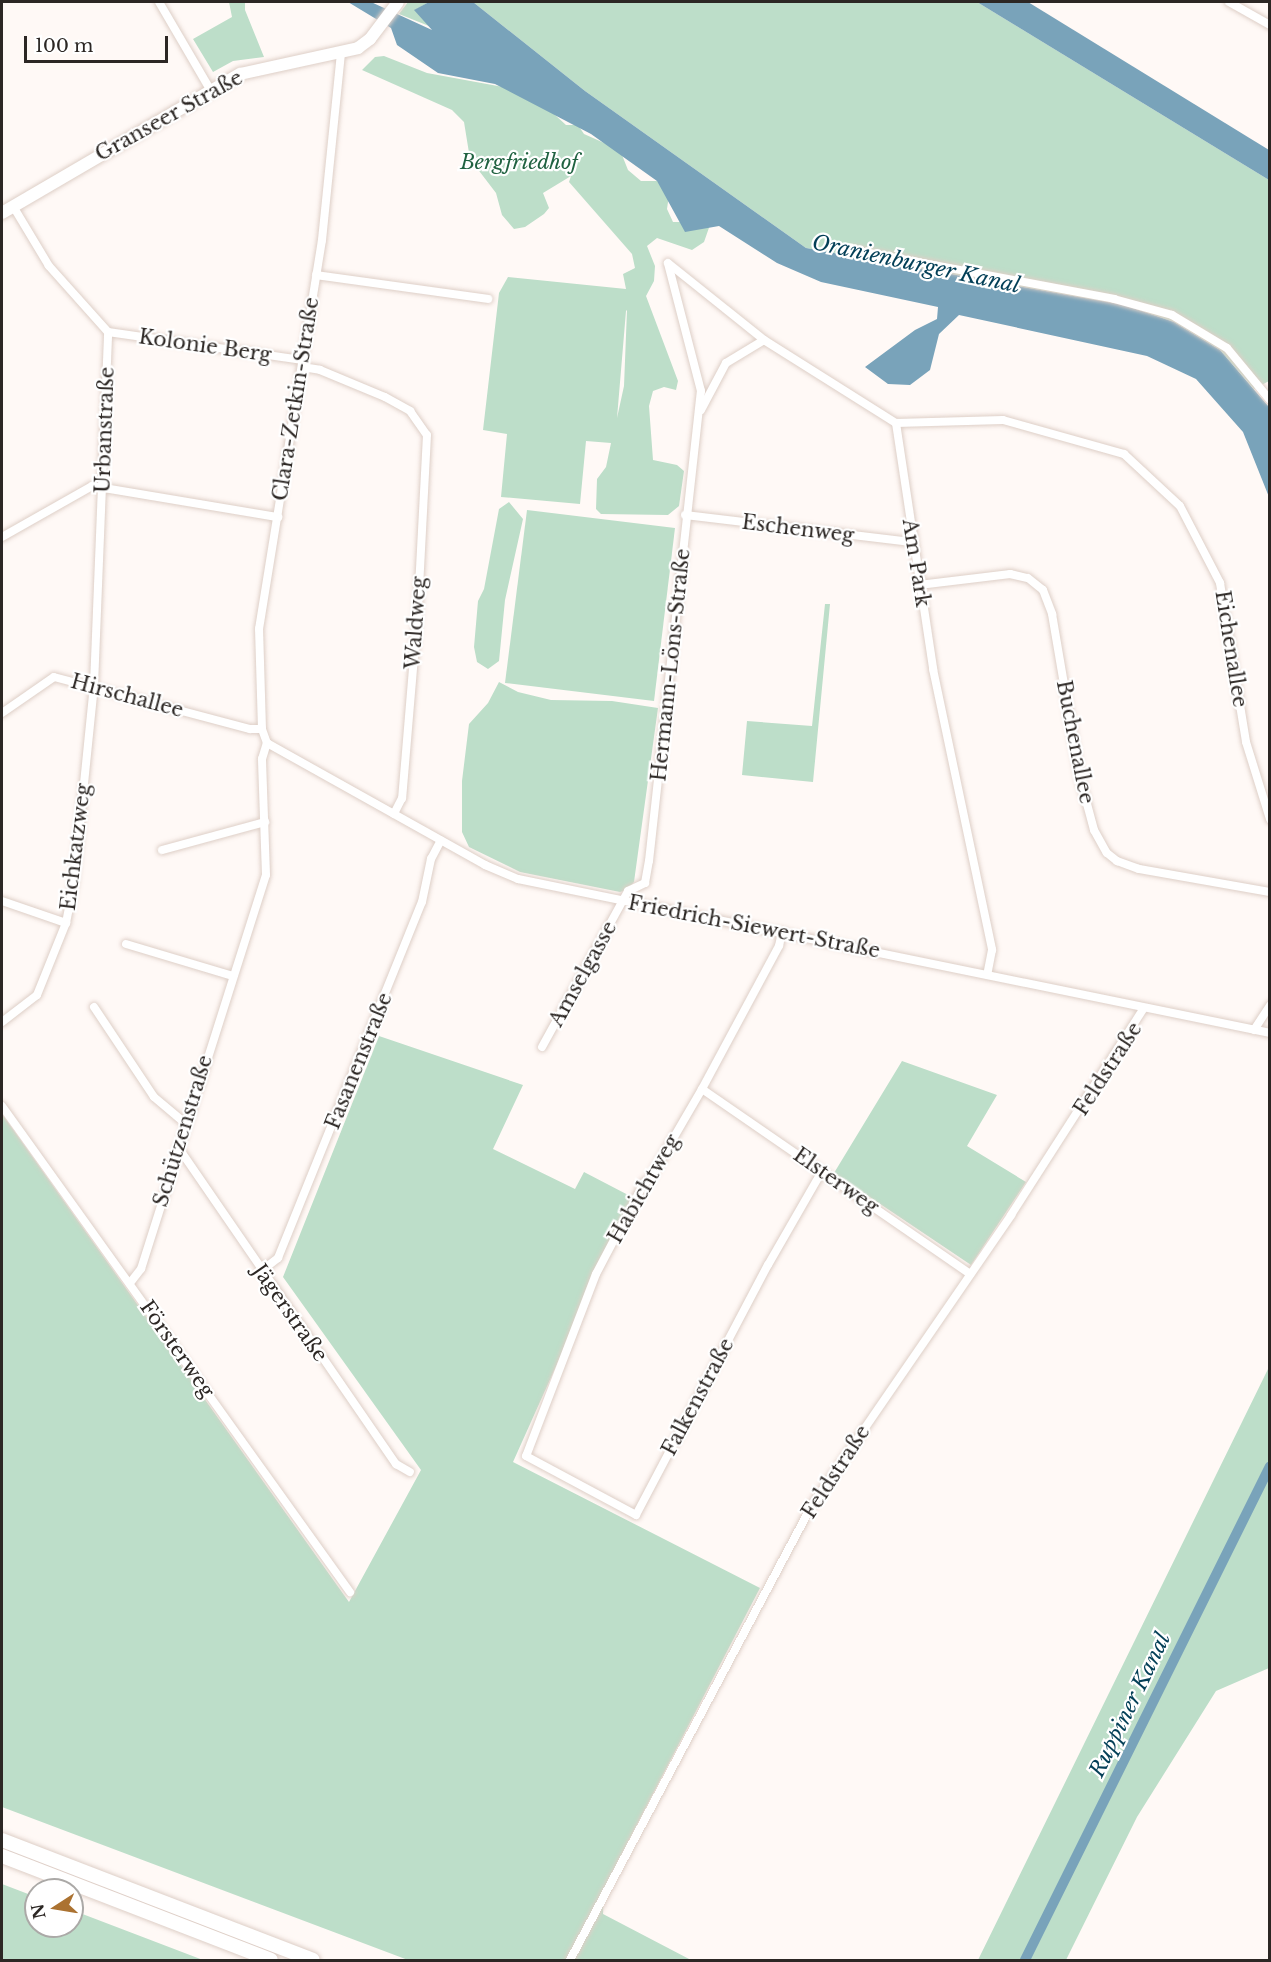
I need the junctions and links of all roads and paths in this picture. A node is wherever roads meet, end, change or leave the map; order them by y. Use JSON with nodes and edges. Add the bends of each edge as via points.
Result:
{"nodes":[{"id":1,"x":159,"y":2,"type":"edge"},
{"id":2,"x":1229,"y":2,"type":"edge"},
{"id":3,"x":396,"y":4,"type":"edge"},
{"id":4,"x":1269,"y":25,"type":"edge"},
{"id":5,"x":341,"y":54,"type":"junction"},
{"id":6,"x":211,"y":91,"type":"junction"},
{"id":7,"x":13,"y":206,"type":"junction"},
{"id":8,"x":2,"y":213,"type":"edge"},
{"id":9,"x":853,"y":250,"type":"dead end"},
{"id":10,"x":316,"y":275,"type":"junction"},
{"id":11,"x":488,"y":299,"type":"dead end"},
{"id":12,"x":108,"y":332,"type":"junction"},
{"id":13,"x":764,"y":340,"type":"junction"},
{"id":14,"x":303,"y":363,"type":"junction"},
{"id":15,"x":1269,"y":400,"type":"edge"},
{"id":16,"x":698,"y":416,"type":"junction"},
{"id":17,"x":896,"y":423,"type":"junction"},
{"id":18,"x":425,"y":430,"type":"joint"},
{"id":19,"x":103,"y":487,"type":"junction"},
{"id":20,"x":686,"y":515,"type":"junction"},
{"id":21,"x":278,"y":517,"type":"junction"},
{"id":22,"x":2,"y":537,"type":"edge"},
{"id":23,"x":911,"y":542,"type":"junction"},
{"id":24,"x":919,"y":585,"type":"junction"},
{"id":25,"x":94,"y":685,"type":"junction"},
{"id":26,"x":2,"y":713,"type":"edge"},
{"id":27,"x":261,"y":729,"type":"junction"},
{"id":28,"x":267,"y":743,"type":"junction"},
{"id":29,"x":394,"y":814,"type":"junction"},
{"id":30,"x":1269,"y":819,"type":"edge"},
{"id":31,"x":265,"y":822,"type":"junction"},
{"id":32,"x":441,"y":840,"type":"junction"},
{"id":33,"x":162,"y":850,"type":"dead end"},
{"id":34,"x":1269,"y":892,"type":"edge"},
{"id":35,"x":2,"y":901,"type":"edge"},
{"id":36,"x":623,"y":901,"type":"junction"},
{"id":37,"x":66,"y":923,"type":"junction"},
{"id":38,"x":782,"y":932,"type":"junction"},
{"id":39,"x":126,"y":944,"type":"dead end"},
{"id":40,"x":987,"y":975,"type":"junction"},
{"id":41,"x":232,"y":976,"type":"junction"},
{"id":42,"x":1269,"y":1005,"type":"edge"},
{"id":43,"x":94,"y":1007,"type":"dead end"},
{"id":44,"x":1144,"y":1008,"type":"junction"},
{"id":45,"x":2,"y":1022,"type":"edge"},
{"id":46,"x":1254,"y":1030,"type":"junction"},
{"id":47,"x":1269,"y":1033,"type":"edge"},
{"id":48,"x":542,"y":1047,"type":"dead end"},
{"id":49,"x":702,"y":1089,"type":"junction"},
{"id":50,"x":2,"y":1106,"type":"edge"},
{"id":51,"x":184,"y":1122,"type":"junction"},
{"id":52,"x":178,"y":1147,"type":"junction"},
{"id":53,"x":822,"y":1171,"type":"junction"},
{"id":54,"x":260,"y":1272,"type":"junction"},
{"id":55,"x":970,"y":1274,"type":"junction"},
{"id":56,"x":130,"y":1283,"type":"junction"},
{"id":57,"x":526,"y":1456,"type":"joint"},
{"id":58,"x":410,"y":1472,"type":"dead end"},
{"id":59,"x":350,"y":1592,"type":"dead end"},
{"id":60,"x":2,"y":1840,"type":"edge"},
{"id":61,"x":2,"y":1856,"type":"edge"},
{"id":62,"x":271,"y":1960,"type":"edge"},
{"id":63,"x":313,"y":1960,"type":"edge"},
{"id":64,"x":570,"y":1960,"type":"edge"}],
"edges":[{"from":1,"to":6,"type":"street"},
{"from":2,"to":4,"type":"street"},
{"from":3,"to":5,"type":"main road","name":"Granseer Straße","via":[[370,39]]},
{"from":5,"to":6,"type":"main road","name":"Granseer Straße","via":[[253,70]]},
{"from":5,"to":10,"type":"street","name":"Clara-Zetkin-Straße","via":[[336,129]]},
{"from":6,"to":7,"type":"main road","name":"Granseer Straße"},
{"from":7,"to":8,"type":"main road","name":"Granseer Straße"},
{"from":7,"to":12,"type":"street","via":[[49,266]]},
{"from":9,"to":15,"type":"street","via":[[1114,299],[1172,315],[1227,348]]},
{"from":10,"to":11,"type":"street"},
{"from":10,"to":14,"type":"street","name":"Clara-Zetkin-Straße"},
{"from":12,"to":14,"type":"street","name":"Kolonie Berg"},
{"from":12,"to":19,"type":"street","name":"Urbanstraße"},
{"from":13,"to":16,"type":"street","name":"Hermann-Löns-Straße","via":[[726,363]]},
{"from":13,"to":16,"type":"street","name":"Hermann-Löns-Straße","via":[[668,263],[700,379]]},
{"from":13,"to":17,"type":"street"},
{"from":14,"to":18,"type":"street","name":"Kolonie Berg","via":[[385,397],[410,411]]},
{"from":14,"to":21,"type":"street","name":"Clara-Zetkin-Straße"},
{"from":16,"to":20,"type":"street","name":"Hermann-Löns-Straße"},
{"from":17,"to":23,"type":"street","name":"Am Park"},
{"from":17,"to":30,"type":"street","name":"Eichenallee","via":[[1003,420],[1124,454],[1180,506],[1220,583],[1246,742]]},
{"from":18,"to":29,"type":"street","name":"Waldweg","via":[[428,442],[418,609],[402,798]]},
{"from":19,"to":21,"type":"street"},
{"from":19,"to":22,"type":"street","via":[[92,486]]},
{"from":19,"to":25,"type":"street","name":"Urbanstraße"},
{"from":20,"to":23,"type":"street","name":"Eschenweg"},
{"from":20,"to":36,"type":"street","name":"Hermann-Löns-Straße","via":[[649,861],[642,888],[628,891]]},
{"from":21,"to":27,"type":"street","name":"Clara-Zetkin-Straße","via":[[259,629]]},
{"from":23,"to":24,"type":"street","name":"Am Park"},
{"from":24,"to":34,"type":"street","name":"Buchenallee","via":[[1010,574],[1029,578],[1043,590],[1052,614],[1080,778],[1094,830],[1107,853],[1139,869]]},
{"from":24,"to":40,"type":"street","name":"Am Park","via":[[992,950]]},
{"from":25,"to":26,"type":"street","name":"Hirschallee","via":[[54,677]]},
{"from":25,"to":27,"type":"street","name":"Hirschallee"},
{"from":25,"to":37,"type":"street","name":"Eichkatzweg","via":[[74,882]]},
{"from":27,"to":28,"type":"street","name":"Clara-Zetkin-Straße"},
{"from":28,"to":29,"type":"street","name":"Friedrich-Siewert-Straße"},
{"from":28,"to":31,"type":"street","name":"Schützenstraße","via":[[262,759]]},
{"from":29,"to":32,"type":"street","name":"Friedrich-Siewert-Straße"},
{"from":31,"to":33,"type":"street"},
{"from":31,"to":41,"type":"street","name":"Schützenstraße","via":[[266,875]]},
{"from":32,"to":36,"type":"street","name":"Friedrich-Siewert-Straße","via":[[518,879]]},
{"from":32,"to":54,"type":"street","name":"Fasanenstraße","via":[[431,859],[422,902],[278,1258]]},
{"from":35,"to":37,"type":"street"},
{"from":36,"to":38,"type":"street","name":"Friedrich-Siewert-Straße"},
{"from":36,"to":48,"type":"street","name":"Amselgasse"},
{"from":37,"to":45,"type":"street","name":"Eichkatzweg","via":[[37,995]]},
{"from":38,"to":40,"type":"street","name":"Friedrich-Siewert-Straße"},
{"from":38,"to":49,"type":"street","name":"Habichtweg","via":[[779,946]]},
{"from":39,"to":41,"type":"street"},
{"from":40,"to":44,"type":"street","name":"Friedrich-Siewert-Straße"},
{"from":41,"to":51,"type":"street","name":"Schützenstraße"},
{"from":42,"to":46,"type":"street"},
{"from":43,"to":51,"type":"street","via":[[154,1097]]},
{"from":44,"to":46,"type":"street","name":"Friedrich-Siewert-Straße"},
{"from":44,"to":55,"type":"street","name":"Feldstraße"},
{"from":46,"to":47,"type":"street","name":"Friedrich-Siewert-Straße"},
{"from":49,"to":53,"type":"street","name":"Elsterweg"},
{"from":49,"to":57,"type":"street","name":"Habichtweg","via":[[644,1183],[596,1274]]},
{"from":50,"to":56,"type":"street","name":"Försterweg"},
{"from":51,"to":52,"type":"street","name":"Schützenstraße"},
{"from":52,"to":54,"type":"street","name":"Jägerstraße"},
{"from":52,"to":56,"type":"street","name":"Schützenstraße","via":[[141,1269]]},
{"from":53,"to":55,"type":"street","name":"Elsterweg"},
{"from":53,"to":57,"type":"street","name":"Falkenstraße","via":[[636,1515]]},
{"from":54,"to":58,"type":"street","name":"Jägerstraße","via":[[396,1464]]},
{"from":55,"to":64,"type":"street","name":"Feldstraße","via":[[812,1505]]},
{"from":56,"to":59,"type":"street","name":"Försterweg"},
{"from":60,"to":63,"type":"highway"},
{"from":61,"to":62,"type":"highway"}]}
